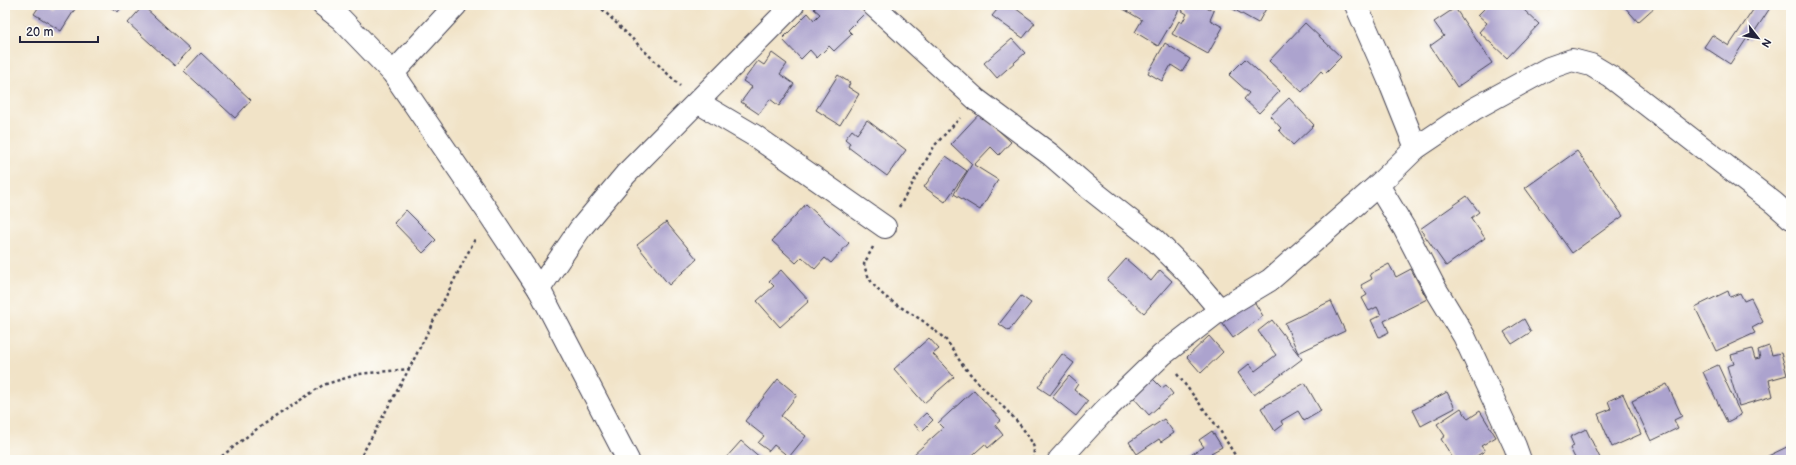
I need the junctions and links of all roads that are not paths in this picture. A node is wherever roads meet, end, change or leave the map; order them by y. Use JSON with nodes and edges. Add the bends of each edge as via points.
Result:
{"nodes":[{"id":1,"x":323,"y":5,"type":"edge"},
{"id":2,"x":456,"y":5,"type":"edge"},
{"id":3,"x":793,"y":5,"type":"edge"},
{"id":4,"x":873,"y":5,"type":"edge"},
{"id":5,"x":1356,"y":5,"type":"edge"},
{"id":6,"x":393,"y":73,"type":"junction"},
{"id":7,"x":699,"y":103,"type":"junction"},
{"id":8,"x":1416,"y":148,"type":"junction"},
{"id":9,"x":1378,"y":185,"type":"junction"},
{"id":10,"x":1791,"y":218,"type":"edge"},
{"id":11,"x":885,"y":227,"type":"road end"},
{"id":12,"x":539,"y":289,"type":"junction"},
{"id":13,"x":1220,"y":310,"type":"junction"},
{"id":14,"x":628,"y":460,"type":"edge"},
{"id":15,"x":1059,"y":460,"type":"edge"},
{"id":16,"x":1520,"y":460,"type":"edge"}],
"edges":[{"from":1,"to":6,"type":"street","via":[[341,19]]},
{"from":2,"to":6,"type":"street"},
{"from":3,"to":7,"type":"street"},
{"from":4,"to":13,"type":"street","via":[[977,100],[1051,155],[1156,241],[1192,276]]},
{"from":5,"to":8,"type":"street"},
{"from":6,"to":12,"type":"street"},
{"from":7,"to":11,"type":"street","via":[[755,136]]},
{"from":7,"to":12,"type":"street","via":[[626,174],[580,230]]},
{"from":8,"to":9,"type":"street"},
{"from":8,"to":10,"type":"street","via":[[1474,109],[1549,68],[1572,60],[1591,65],[1611,77]]},
{"from":9,"to":13,"type":"street","via":[[1270,280]]},
{"from":9,"to":16,"type":"street","via":[[1464,336]]},
{"from":12,"to":14,"type":"street"},
{"from":13,"to":15,"type":"street","via":[[1162,355],[1103,412]]}]}
